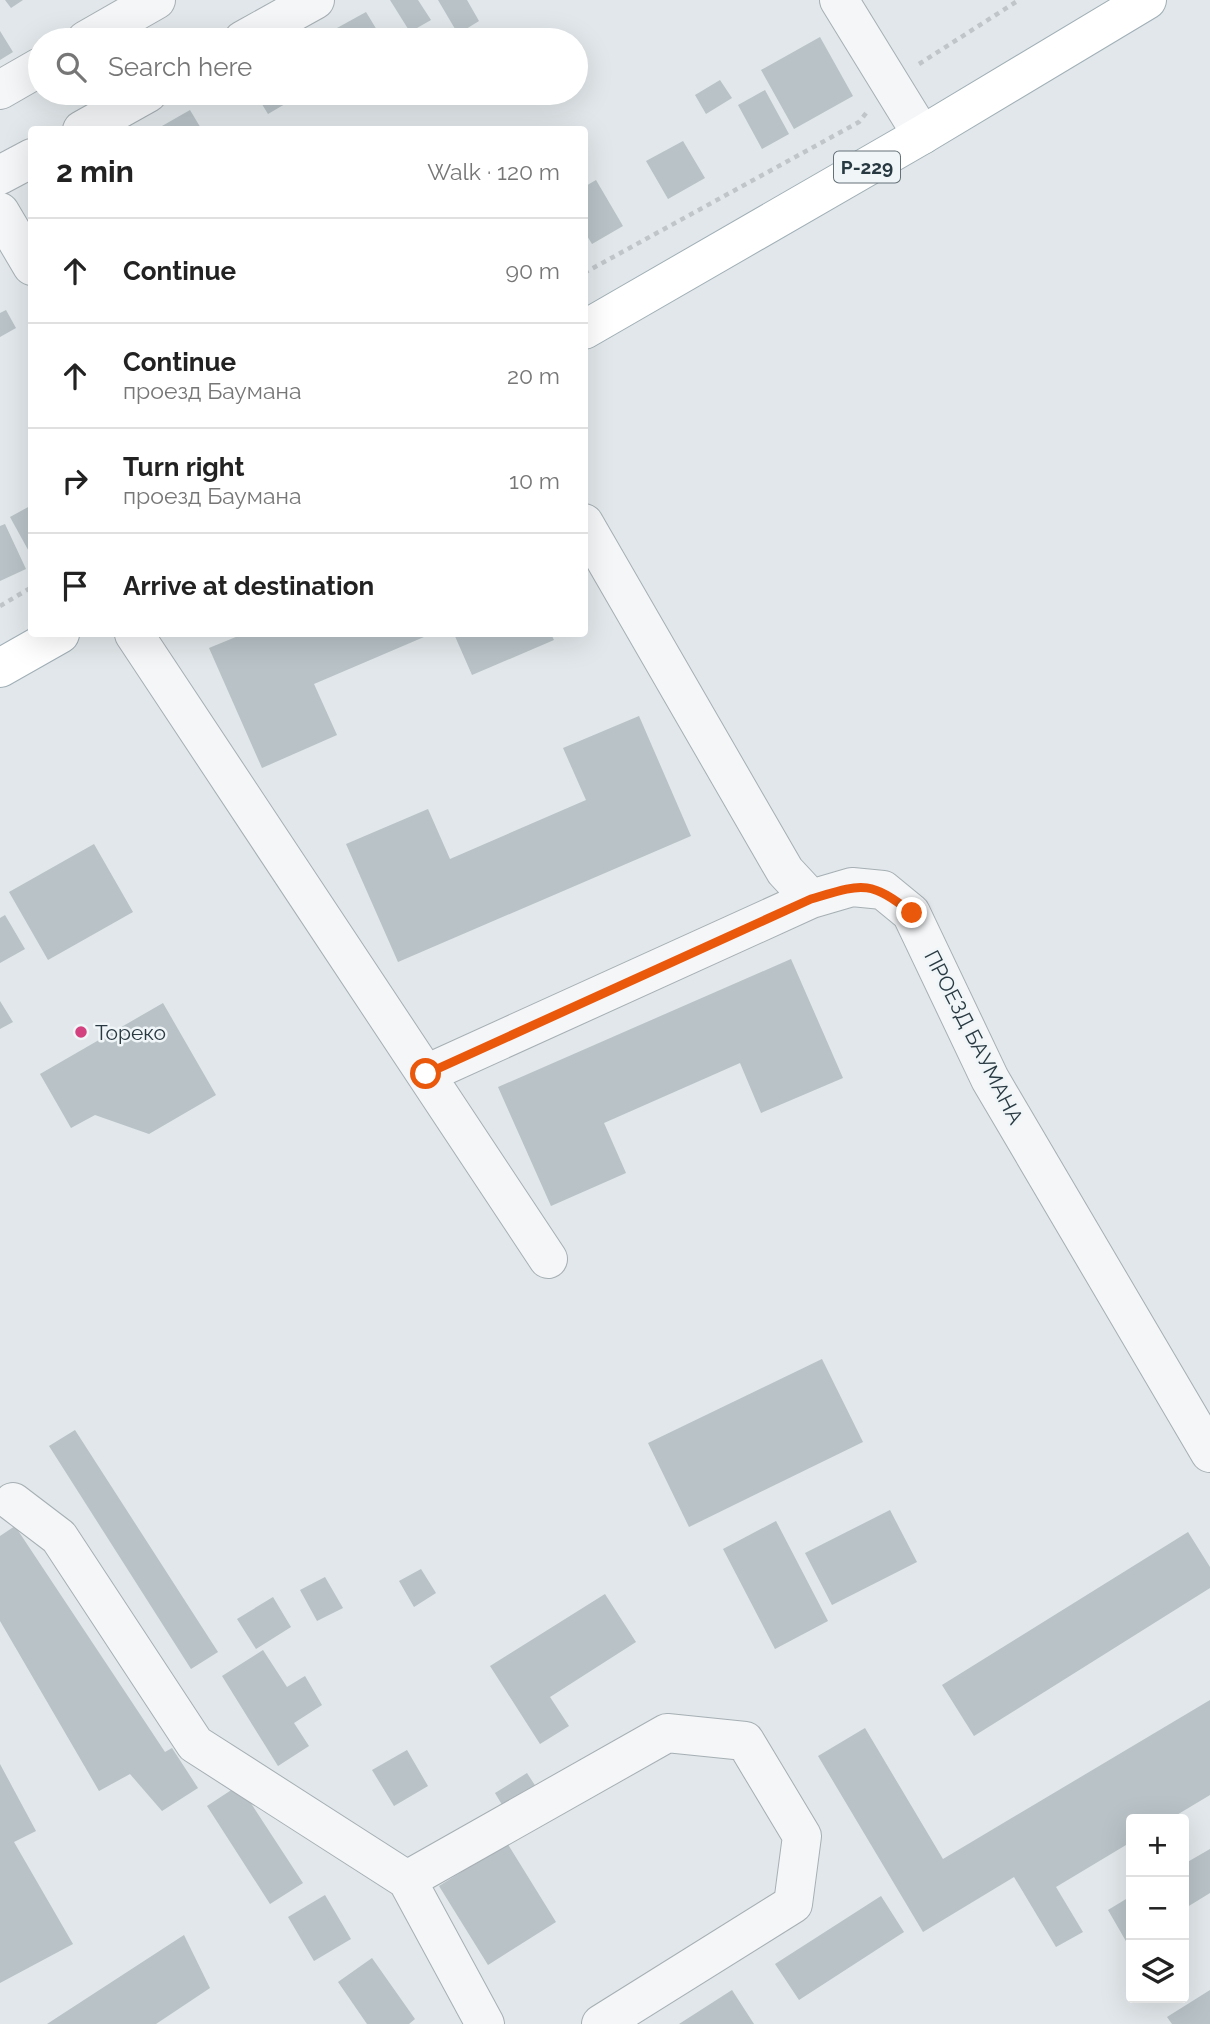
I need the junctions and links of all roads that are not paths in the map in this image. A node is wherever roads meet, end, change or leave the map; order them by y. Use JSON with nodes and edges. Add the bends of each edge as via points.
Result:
{"nodes":[{"id":1,"x":315,"y":0,"type":"edge"},
{"id":2,"x":839,"y":0,"type":"edge"},
{"id":3,"x":1147,"y":0,"type":"edge"},
{"id":4,"x":152,"y":1,"type":"edge"},
{"id":5,"x":106,"y":28,"type":"edge"},
{"id":6,"x":265,"y":28,"type":"edge"},
{"id":7,"x":28,"y":74,"type":"edge"},
{"id":8,"x":0,"y":90,"type":"edge"},
{"id":9,"x":127,"y":105,"type":"edge"},
{"id":10,"x":89,"y":126,"type":"edge"},
{"id":11,"x":922,"y":135,"type":"junction"},
{"id":12,"x":28,"y":160,"type":"edge"},
{"id":13,"x":0,"y":175,"type":"edge"},
{"id":14,"x":0,"y":212,"type":"edge"},
{"id":15,"x":28,"y":259,"type":"edge"},
{"id":16,"x":588,"y":328,"type":"edge"},
{"id":17,"x":588,"y":530,"type":"edge"},
{"id":18,"x":55,"y":637,"type":"edge"},
{"id":19,"x":136,"y":637,"type":"edge"},
{"id":20,"x":0,"y":668,"type":"edge"},
{"id":21,"x":811,"y":899,"type":"junction"},
{"id":22,"x":426,"y":1074,"type":"junction"},
{"id":23,"x":548,"y":1259,"type":"dead end"},
{"id":24,"x":1210,"y":1453,"type":"edge"},
{"id":25,"x":4,"y":1498,"type":"edge"},
{"id":26,"x":407,"y":1880,"type":"junction"},
{"id":27,"x":485,"y":2024,"type":"edge"},
{"id":28,"x":601,"y":2024,"type":"edge"}],
"edges":[{"from":1,"to":6,"type":"street"},
{"from":2,"to":11,"type":"street"},
{"from":3,"to":11,"type":"main road","number":"Р-229"},
{"from":4,"to":5,"type":"street"},
{"from":7,"to":8,"type":"street"},
{"from":9,"to":10,"type":"street"},
{"from":11,"to":16,"type":"main road","number":"Р-229"},
{"from":12,"to":13,"type":"street"},
{"from":14,"to":15,"type":"street"},
{"from":17,"to":21,"type":"street","via":[[785,872]]},
{"from":18,"to":20,"type":"main road"},
{"from":19,"to":22,"type":"street"},
{"from":21,"to":22,"type":"street","name":"ПРОЕЗД БАУМАНА"},
{"from":21,"to":24,"type":"street","name":"ПРОЕЗД БАУМАНА","via":[[852,887],[883,890],[912,913],[990,1079]]},
{"from":22,"to":23,"type":"street"},
{"from":25,"to":26,"type":"street","via":[[59,1538],[195,1744]]},
{"from":26,"to":27,"type":"street"},
{"from":26,"to":28,"type":"street","via":[[667,1733],[745,1741],[802,1836],[793,1904]]}]}
